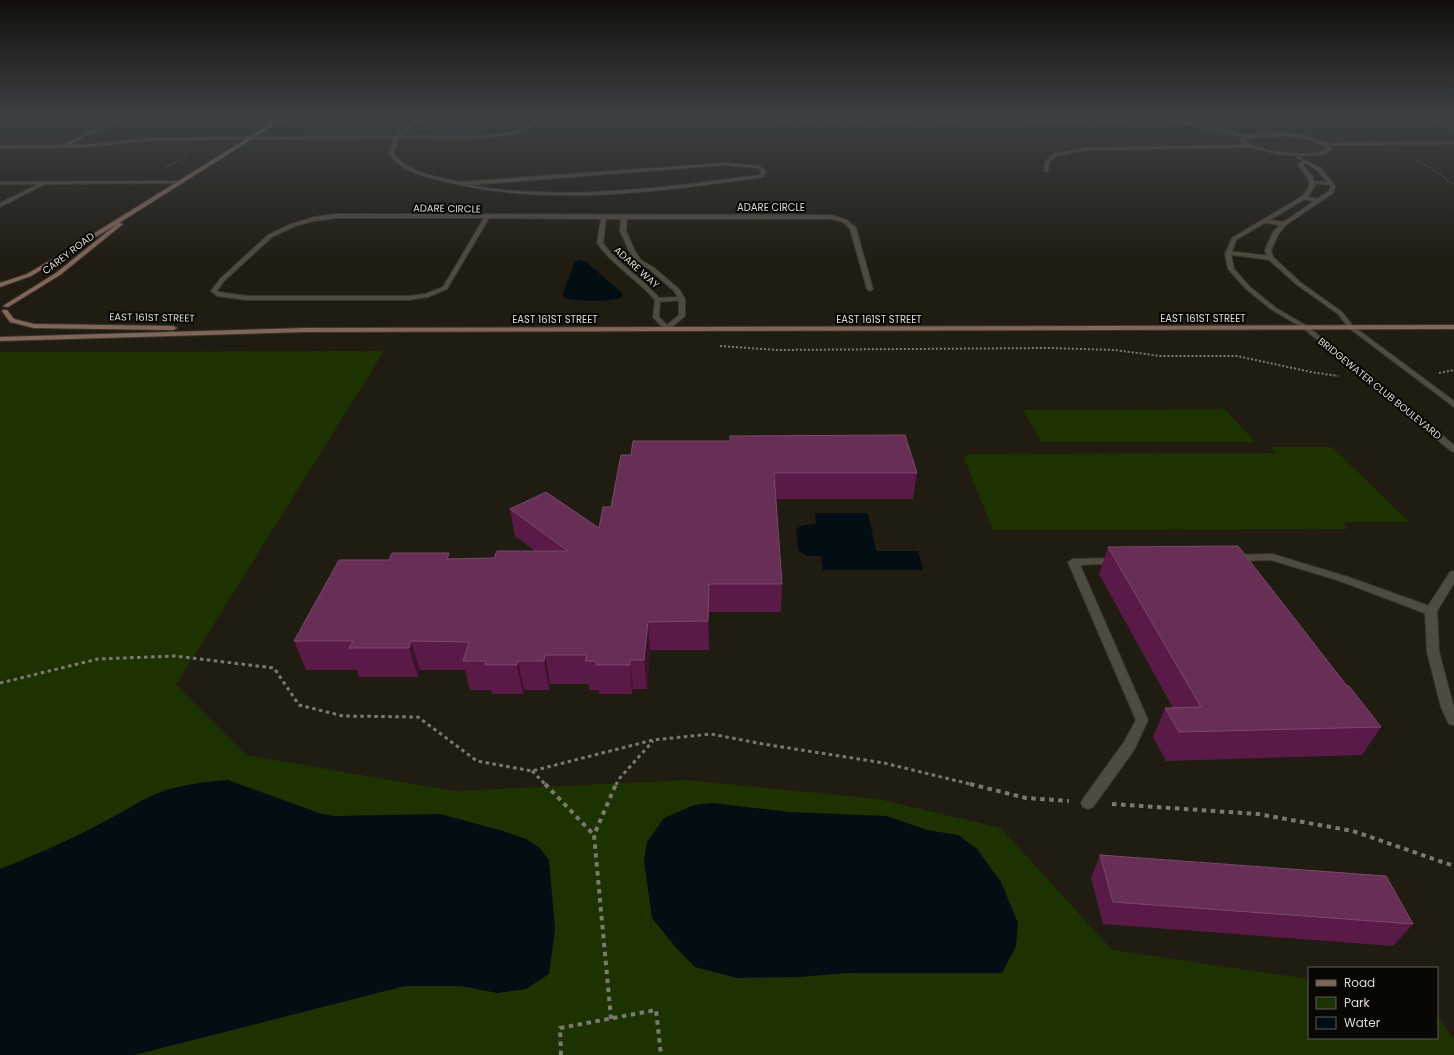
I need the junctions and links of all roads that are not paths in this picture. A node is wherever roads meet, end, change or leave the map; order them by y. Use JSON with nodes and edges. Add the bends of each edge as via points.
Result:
{"nodes":[{"id":1,"x":210,"y":164,"type":"edge"},
{"id":2,"x":401,"y":164,"type":"edge"},
{"id":3,"x":721,"y":164,"type":"edge"},
{"id":4,"x":727,"y":164,"type":"edge"},
{"id":5,"x":1046,"y":164,"type":"edge"},
{"id":6,"x":1301,"y":164,"type":"edge"},
{"id":7,"x":1309,"y":164,"type":"edge"},
{"id":8,"x":1046,"y":172,"type":"dead end"},
{"id":9,"x":0,"y":182,"type":"edge"},
{"id":10,"x":47,"y":182,"type":"junction"},
{"id":11,"x":182,"y":182,"type":"junction"},
{"id":12,"x":1313,"y":182,"type":"junction"},
{"id":13,"x":457,"y":184,"type":"junction"},
{"id":14,"x":1332,"y":184,"type":"junction"},
{"id":15,"x":1303,"y":198,"type":"junction"},
{"id":16,"x":1320,"y":200,"type":"junction"},
{"id":17,"x":0,"y":205,"type":"edge"},
{"id":18,"x":137,"y":210,"type":"junction"},
{"id":19,"x":487,"y":217,"type":"junction"},
{"id":20,"x":604,"y":217,"type":"junction"},
{"id":21,"x":624,"y":217,"type":"junction"},
{"id":22,"x":1264,"y":221,"type":"junction"},
{"id":23,"x":1284,"y":224,"type":"junction"},
{"id":24,"x":1228,"y":253,"type":"junction"},
{"id":25,"x":1270,"y":258,"type":"junction"},
{"id":26,"x":0,"y":286,"type":"edge"},
{"id":27,"x":870,"y":289,"type":"dead end"},
{"id":28,"x":682,"y":299,"type":"junction"},
{"id":29,"x":0,"y":300,"type":"edge"},
{"id":30,"x":658,"y":300,"type":"junction"},
{"id":31,"x":4,"y":311,"type":"edge"},
{"id":32,"x":1351,"y":327,"type":"junction"},
{"id":33,"x":1454,"y":327,"type":"edge"},
{"id":34,"x":1305,"y":328,"type":"junction"},
{"id":35,"x":667,"y":329,"type":"junction"},
{"id":36,"x":305,"y":330,"type":"junction"},
{"id":37,"x":0,"y":339,"type":"edge"},
{"id":38,"x":1454,"y":405,"type":"edge"},
{"id":39,"x":1443,"y":441,"type":"junction"},
{"id":40,"x":1454,"y":442,"type":"edge"},
{"id":41,"x":1454,"y":449,"type":"edge"},
{"id":42,"x":1224,"y":558,"type":"edge"},
{"id":43,"x":1128,"y":561,"type":"edge"},
{"id":44,"x":1454,"y":574,"type":"edge"},
{"id":45,"x":1431,"y":611,"type":"junction"},
{"id":46,"x":1454,"y":720,"type":"edge"},
{"id":47,"x":1088,"y":802,"type":"road end"}],
"edges":[{"from":1,"to":11,"type":"street","name":"CAREY ROAD"},
{"from":2,"to":13,"type":"street"},
{"from":3,"to":13,"type":"street"},
{"from":4,"to":13,"type":"street","via":[[759,167],[764,172],[762,176],[719,182],[595,193],[502,192]]},
{"from":5,"to":8,"type":"street"},
{"from":6,"to":12,"type":"street"},
{"from":7,"to":14,"type":"street","via":[[1319,169]]},
{"from":9,"to":10,"type":"street"},
{"from":10,"to":11,"type":"street"},
{"from":10,"to":17,"type":"street"},
{"from":11,"to":18,"type":"street","name":"CAREY ROAD"},
{"from":12,"to":14,"type":"street"},
{"from":12,"to":15,"type":"street","via":[[1313,186]]},
{"from":14,"to":16,"type":"street","via":[[1331,192]]},
{"from":15,"to":16,"type":"street"},
{"from":15,"to":22,"type":"street"},
{"from":16,"to":23,"type":"street"},
{"from":18,"to":26,"type":"street","name":"CAREY ROAD","via":[[29,275]]},
{"from":18,"to":31,"type":"street","name":"CAREY ROAD","via":[[58,274]]},
{"from":19,"to":19,"type":"street","name":"ADARE CIRCLE","via":[[445,288],[426,296],[247,298],[217,294],[214,291],[222,280],[270,236],[314,218]]},
{"from":19,"to":20,"type":"street","name":"ADARE CIRCLE"},
{"from":20,"to":21,"type":"street","name":"ADARE CIRCLE"},
{"from":20,"to":30,"type":"street","name":"ADARE WAY","via":[[600,243],[605,251],[649,288]]},
{"from":21,"to":27,"type":"street","name":"ADARE CIRCLE","via":[[806,216],[831,217],[845,221],[854,228]]},
{"from":21,"to":28,"type":"street","name":"ADARE WAY","via":[[623,231],[639,261],[666,279]]},
{"from":22,"to":23,"type":"street"},
{"from":22,"to":24,"type":"street","via":[[1234,239]]},
{"from":23,"to":25,"type":"street","via":[[1276,232],[1268,250]]},
{"from":24,"to":25,"type":"street"},
{"from":24,"to":34,"type":"street","name":"BRIDGEWATER CLUB BOULEVARD","via":[[1231,269],[1248,288],[1274,309]]},
{"from":25,"to":32,"type":"street","via":[[1298,283],[1340,313]]},
{"from":28,"to":30,"type":"street"},
{"from":28,"to":35,"type":"street","via":[[682,316]]},
{"from":29,"to":31,"type":"street","name":"EAST 161ST STREET","via":[[4,301]]},
{"from":30,"to":35,"type":"street","name":"ADARE WAY","via":[[656,316]]},
{"from":31,"to":36,"type":"street","name":"EAST 161ST STREET","via":[[12,320],[34,326]]},
{"from":32,"to":33,"type":"street","name":"EAST 161ST STREET"},
{"from":32,"to":34,"type":"street","name":"EAST 161ST STREET"},
{"from":32,"to":38,"type":"street"},
{"from":34,"to":35,"type":"street","name":"EAST 161ST STREET"},
{"from":34,"to":39,"type":"street","name":"BRIDGEWATER CLUB BOULEVARD"},
{"from":35,"to":36,"type":"street","name":"EAST 161ST STREET"},
{"from":36,"to":37,"type":"street","name":"EAST 161ST STREET"},
{"from":39,"to":40,"type":"street"},
{"from":39,"to":41,"type":"street","name":"BRIDGEWATER CLUB BOULEVARD"},
{"from":42,"to":45,"type":"street","via":[[1272,557],[1344,579]]},
{"from":43,"to":47,"type":"street","via":[[1072,562],[1142,720],[1129,746]]},
{"from":44,"to":45,"type":"street"},
{"from":45,"to":46,"type":"street","via":[[1432,652],[1447,707]]}]}
